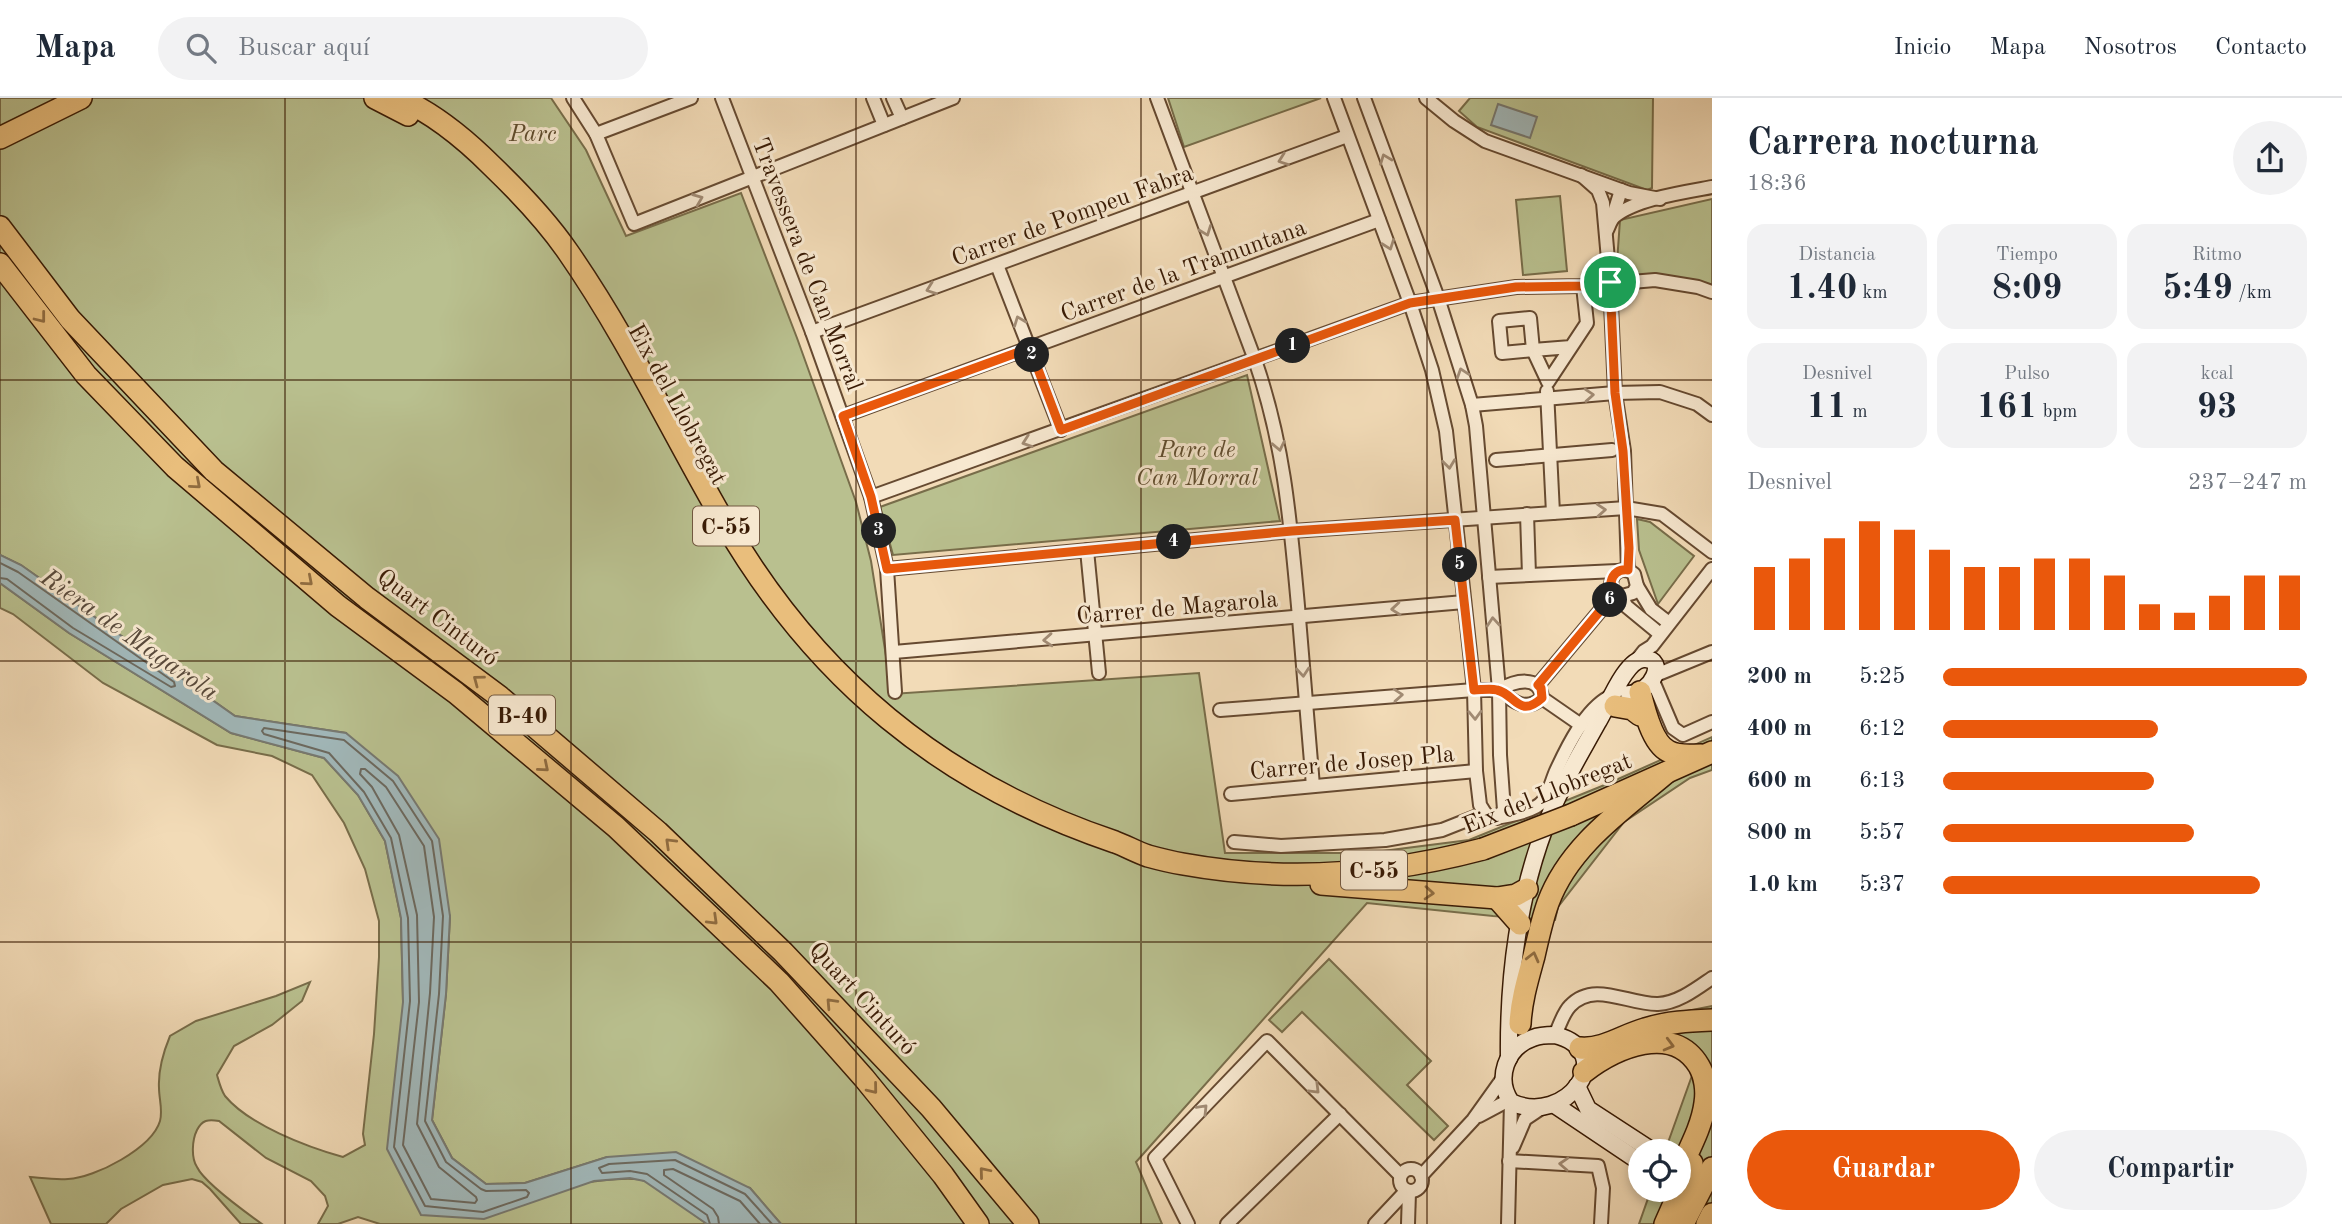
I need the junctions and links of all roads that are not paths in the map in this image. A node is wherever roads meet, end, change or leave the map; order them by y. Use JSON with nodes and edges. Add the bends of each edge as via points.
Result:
{"nodes":[{"id":1,"x":93,"y":98,"type":"edge"},
{"id":2,"x":375,"y":98,"type":"edge"},
{"id":3,"x":399,"y":98,"type":"edge"},
{"id":4,"x":573,"y":98,"type":"edge"},
{"id":5,"x":691,"y":98,"type":"edge"},
{"id":6,"x":722,"y":98,"type":"edge"},
{"id":7,"x":873,"y":98,"type":"edge"},
{"id":8,"x":894,"y":98,"type":"edge"},
{"id":9,"x":953,"y":98,"type":"edge"},
{"id":10,"x":1157,"y":98,"type":"edge"},
{"id":11,"x":1334,"y":98,"type":"edge"},
{"id":12,"x":1364,"y":98,"type":"edge"},
{"id":13,"x":1426,"y":98,"type":"edge"},
{"id":14,"x":75,"y":101,"type":"edge"},
{"id":15,"x":902,"y":118,"type":"junction"},
{"id":16,"x":884,"y":125,"type":"junction"},
{"id":17,"x":596,"y":135,"type":"junction"},
{"id":18,"x":1347,"y":136,"type":"junction"},
{"id":19,"x":0,"y":138,"type":"edge"},
{"id":20,"x":1581,"y":175,"type":"junction"},
{"id":21,"x":753,"y":177,"type":"junction"},
{"id":22,"x":1712,"y":187,"type":"edge"},
{"id":23,"x":1621,"y":190,"type":"junction"},
{"id":24,"x":1192,"y":194,"type":"junction"},
{"id":25,"x":1660,"y":199,"type":"junction"},
{"id":26,"x":1612,"y":219,"type":"junction"},
{"id":27,"x":1380,"y":220,"type":"junction"},
{"id":28,"x":0,"y":227,"type":"edge"},
{"id":29,"x":1606,"y":233,"type":"junction"},
{"id":30,"x":0,"y":264,"type":"edge"},
{"id":31,"x":997,"y":265,"type":"junction"},
{"id":32,"x":1223,"y":277,"type":"junction"},
{"id":33,"x":1610,"y":282,"type":"junction"},
{"id":34,"x":1583,"y":286,"type":"junction"},
{"id":35,"x":1712,"y":292,"type":"edge"},
{"id":36,"x":1438,"y":298,"type":"junction"},
{"id":37,"x":1410,"y":303,"type":"junction"},
{"id":38,"x":812,"y":332,"type":"junction"},
{"id":39,"x":1571,"y":347,"type":"junction"},
{"id":40,"x":1030,"y":348,"type":"junction"},
{"id":41,"x":1255,"y":360,"type":"junction"},
{"id":42,"x":1548,"y":382,"type":"junction"},
{"id":43,"x":1615,"y":393,"type":"junction"},
{"id":44,"x":1546,"y":398,"type":"junction"},
{"id":45,"x":1472,"y":405,"type":"junction"},
{"id":46,"x":1712,"y":415,"type":"edge"},
{"id":47,"x":843,"y":416,"type":"junction"},
{"id":48,"x":1061,"y":430,"type":"junction"},
{"id":49,"x":1612,"y":450,"type":"dead end"},
{"id":50,"x":1549,"y":454,"type":"junction"},
{"id":51,"x":1496,"y":460,"type":"dead end"},
{"id":52,"x":871,"y":497,"type":"junction"},
{"id":53,"x":1626,"y":508,"type":"junction"},
{"id":54,"x":1553,"y":513,"type":"junction"},
{"id":55,"x":1527,"y":514,"type":"junction"},
{"id":56,"x":1484,"y":517,"type":"junction"},
{"id":57,"x":1455,"y":520,"type":"junction"},
{"id":58,"x":1292,"y":531,"type":"junction"},
{"id":59,"x":1087,"y":550,"type":"junction"},
{"id":60,"x":1712,"y":552,"type":"edge"},
{"id":61,"x":887,"y":569,"type":"junction"},
{"id":62,"x":1712,"y":569,"type":"edge"},
{"id":63,"x":1623,"y":571,"type":"junction"},
{"id":64,"x":1529,"y":575,"type":"junction"},
{"id":65,"x":1489,"y":577,"type":"junction"},
{"id":66,"x":1637,"y":586,"type":"junction"},
{"id":67,"x":1619,"y":595,"type":"junction"},
{"id":68,"x":1464,"y":603,"type":"junction"},
{"id":69,"x":1299,"y":618,"type":"junction"},
{"id":70,"x":1669,"y":623,"type":"junction"},
{"id":71,"x":1094,"y":636,"type":"junction"},
{"id":72,"x":1656,"y":640,"type":"junction"},
{"id":73,"x":894,"y":652,"type":"junction"},
{"id":74,"x":1712,"y":652,"type":"edge"},
{"id":75,"x":1636,"y":661,"type":"joint"},
{"id":76,"x":1099,"y":673,"type":"dead end"},
{"id":77,"x":1632,"y":688,"type":"junction"},
{"id":78,"x":1474,"y":690,"type":"junction"},
{"id":79,"x":1499,"y":690,"type":"junction"},
{"id":80,"x":1540,"y":691,"type":"junction"},
{"id":81,"x":895,"y":692,"type":"dead end"},
{"id":82,"x":1306,"y":702,"type":"junction"},
{"id":83,"x":1220,"y":710,"type":"dead end"},
{"id":84,"x":1712,"y":722,"type":"edge"},
{"id":85,"x":1581,"y":725,"type":"junction"},
{"id":86,"x":1709,"y":753,"type":"edge"},
{"id":87,"x":1476,"y":771,"type":"junction"},
{"id":88,"x":1666,"y":773,"type":"junction"},
{"id":89,"x":1313,"y":786,"type":"junction"},
{"id":90,"x":1636,"y":787,"type":"junction"},
{"id":91,"x":1231,"y":794,"type":"dead end"},
{"id":92,"x":1491,"y":816,"type":"junction"},
{"id":93,"x":1234,"y":842,"type":"dead end"},
{"id":94,"x":1147,"y":856,"type":"junction"},
{"id":95,"x":1264,"y":873,"type":"junction"},
{"id":96,"x":1527,"y":889,"type":"junction"},
{"id":97,"x":1497,"y":898,"type":"junction"},
{"id":98,"x":1520,"y":923,"type":"junction"},
{"id":99,"x":1712,"y":978,"type":"edge"},
{"id":100,"x":1510,"y":998,"type":"junction"},
{"id":101,"x":1712,"y":1020,"type":"edge"},
{"id":102,"x":1528,"y":1030,"type":"junction"},
{"id":103,"x":1567,"y":1035,"type":"junction"},
{"id":104,"x":1509,"y":1058,"type":"junction"},
{"id":105,"x":1503,"y":1078,"type":"junction"},
{"id":106,"x":1581,"y":1079,"type":"junction"},
{"id":107,"x":1510,"y":1101,"type":"junction"},
{"id":108,"x":1549,"y":1106,"type":"junction"},
{"id":109,"x":1340,"y":1114,"type":"junction"},
{"id":110,"x":1712,"y":1119,"type":"edge"},
{"id":111,"x":1473,"y":1120,"type":"junction"},
{"id":112,"x":1634,"y":1139,"type":"edge"},
{"id":113,"x":1691,"y":1144,"type":"edge"},
{"id":114,"x":1628,"y":1155,"type":"edge"},
{"id":115,"x":1509,"y":1161,"type":"junction"},
{"id":116,"x":1712,"y":1168,"type":"edge"},
{"id":117,"x":1400,"y":1175,"type":"junction"},
{"id":118,"x":1421,"y":1176,"type":"junction"},
{"id":119,"x":1408,"y":1191,"type":"junction"},
{"id":120,"x":1667,"y":1202,"type":"edge"},
{"id":121,"x":1712,"y":1214,"type":"edge"},
{"id":122,"x":978,"y":1224,"type":"edge"},
{"id":123,"x":1028,"y":1224,"type":"edge"},
{"id":124,"x":1188,"y":1224,"type":"edge"},
{"id":125,"x":1227,"y":1224,"type":"edge"},
{"id":126,"x":1376,"y":1224,"type":"edge"},
{"id":127,"x":1408,"y":1224,"type":"edge"},
{"id":128,"x":1507,"y":1224,"type":"edge"},
{"id":129,"x":1601,"y":1224,"type":"edge"},
{"id":130,"x":1657,"y":1224,"type":"edge"},
{"id":131,"x":1665,"y":1224,"type":"edge"},
{"id":132,"x":1683,"y":1224,"type":"edge"},
{"id":133,"x":1707,"y":1224,"type":"edge"}],
"edges":[{"from":1,"to":14,"type":"highway"},
{"from":2,"to":94,"type":"highway","name":"Eix del Llobregat","number":"C-55","via":[[457,147],[531,219],[590,302],[745,570],[844,693],[918,755],[994,804],[1076,842],[1121,855]]},
{"from":3,"to":94,"type":"highway","name":"Eix del Llobregat","number":"C-55","via":[[471,146],[524,197],[566,249],[629,348],[724,523],[825,661],[887,719],[937,757],[1030,809]]},
{"from":4,"to":17,"type":"street"},
{"from":5,"to":17,"type":"street"},
{"from":6,"to":21,"type":"street","name":"Travessera de Can Morral"},
{"from":7,"to":16,"type":"street"},
{"from":8,"to":15,"type":"street"},
{"from":9,"to":15,"type":"street"},
{"from":10,"to":24,"type":"street"},
{"from":11,"to":18,"type":"street"},
{"from":36,"to":12,"type":"street","one_way":true},
{"from":13,"to":20,"type":"street","via":[[1485,141]]},
{"from":14,"to":19,"type":"highway"},
{"from":15,"to":16,"type":"street"},
{"from":16,"to":21,"type":"street"},
{"from":17,"to":21,"type":"street","one_way":true,"via":[[634,224]]},
{"from":18,"to":24,"type":"street","name":"Carrer de Pompeu Fabra","one_way":true},
{"from":18,"to":27,"type":"street"},
{"from":20,"to":23,"type":"street"},
{"from":20,"to":29,"type":"street","via":[[1602,196]]},
{"from":21,"to":38,"type":"street","name":"Travessera de Can Morral"},
{"from":22,"to":25,"type":"street"},
{"from":23,"to":25,"type":"street"},
{"from":23,"to":26,"type":"street"},
{"from":24,"to":31,"type":"street","name":"Carrer de Pompeu Fabra"},
{"from":24,"to":32,"type":"street","one_way":true},
{"from":25,"to":26,"type":"street"},
{"from":26,"to":29,"type":"street"},
{"from":27,"to":32,"type":"street","name":"Carrer de la Tramuntana"},
{"from":27,"to":37,"type":"street","one_way":true},
{"from":123,"to":28,"type":"highway","name":"Quart Cinturó","number":"B-40","one_way":true,"via":[[912,1089],[783,952],[658,832],[500,696],[367,598],[214,471],[70,319]]},
{"from":29,"to":33,"type":"street"},
{"from":30,"to":122,"type":"highway","name":"Quart Cinturó","number":"B-40","one_way":true,"via":[[86,375],[175,467],[338,606],[456,693],[616,827],[779,982],[864,1078]]},
{"from":31,"to":38,"type":"street","name":"Carrer de Pompeu Fabra","one_way":true},
{"from":40,"to":31,"type":"street","one_way":true},
{"from":32,"to":40,"type":"street","name":"Carrer de la Tramuntana"},
{"from":32,"to":41,"type":"street"},
{"from":33,"to":34,"type":"street"},
{"from":33,"to":35,"type":"street","via":[[1655,280]]},
{"from":33,"to":43,"type":"street"},
{"from":34,"to":36,"type":"street","via":[[1516,287]]},
{"from":34,"to":39,"type":"street","via":[[1587,323]]},
{"from":36,"to":37,"type":"street"},
{"from":45,"to":36,"type":"street","one_way":true},
{"from":37,"to":41,"type":"street"},
{"from":37,"to":57,"type":"street","one_way":true,"via":[[1446,431]]},
{"from":38,"to":47,"type":"street","name":"Travessera de Can Morral"},
{"from":39,"to":42,"type":"street"},
{"from":39,"to":42,"type":"street","via":[[1533,350]]},
{"from":40,"to":47,"type":"street","name":"Carrer de la Tramuntana"},
{"from":40,"to":48,"type":"street"},
{"from":41,"to":48,"type":"street"},
{"from":41,"to":58,"type":"street","one_way":true,"via":[[1280,446]]},
{"from":42,"to":44,"type":"street"},
{"from":44,"to":43,"type":"street","one_way":true},
{"from":43,"to":46,"type":"street","via":[[1660,392],[1696,404]]},
{"from":43,"to":53,"type":"street"},
{"from":44,"to":45,"type":"street"},
{"from":44,"to":50,"type":"street"},
{"from":45,"to":56,"type":"street"},
{"from":47,"to":52,"type":"street","name":"Travessera de Can Morral"},
{"from":48,"to":52,"type":"street","one_way":true},
{"from":49,"to":50,"type":"street"},
{"from":50,"to":51,"type":"street"},
{"from":50,"to":54,"type":"street"},
{"from":52,"to":61,"type":"street","name":"Travessera de Can Morral"},
{"from":54,"to":53,"type":"street","one_way":true},
{"from":53,"to":60,"type":"street","via":[[1662,514]]},
{"from":53,"to":63,"type":"street"},
{"from":54,"to":55,"type":"street"},
{"from":55,"to":56,"type":"street"},
{"from":55,"to":64,"type":"street"},
{"from":56,"to":57,"type":"street"},
{"from":56,"to":65,"type":"street"},
{"from":57,"to":58,"type":"street"},
{"from":57,"to":68,"type":"street"},
{"from":58,"to":59,"type":"street"},
{"from":58,"to":69,"type":"street"},
{"from":59,"to":61,"type":"street"},
{"from":59,"to":71,"type":"street"},
{"from":61,"to":73,"type":"street","name":"Travessera de Can Morral"},
{"from":62,"to":70,"type":"street"},
{"from":63,"to":64,"type":"street"},
{"from":63,"to":66,"type":"street","via":[[1634,574]]},
{"from":63,"to":67,"type":"street","via":[[1611,582]]},
{"from":64,"to":65,"type":"street"},
{"from":79,"to":65,"type":"street","one_way":true},
{"from":66,"to":67,"type":"street","via":[[1633,593]]},
{"from":66,"to":70,"type":"street","via":[[1651,610]]},
{"from":67,"to":72,"type":"street"},
{"from":67,"to":80,"type":"street"},
{"from":68,"to":69,"type":"street","name":"Carrer de Magarola","one_way":true},
{"from":68,"to":78,"type":"street"},
{"from":69,"to":71,"type":"street","name":"Carrer de Magarola"},
{"from":69,"to":82,"type":"street","one_way":true},
{"from":70,"to":72,"type":"street"},
{"from":71,"to":73,"type":"street","name":"Carrer de Magarola","one_way":true},
{"from":71,"to":76,"type":"street"},
{"from":72,"to":75,"type":"street"},
{"from":72,"to":77,"type":"street"},
{"from":73,"to":81,"type":"street","name":"Travessera de Can Morral"},
{"from":74,"to":77,"type":"street"},
{"from":75,"to":77,"type":"street","via":[[1643,658]]},
{"from":77,"to":84,"type":"street","via":[[1684,735]]},
{"from":77,"to":85,"type":"street","via":[[1602,700]]},
{"from":77,"to":86,"type":"highway","via":[[1663,748],[1676,754]]},
{"from":77,"to":90,"type":"highway","via":[[1655,751]]},
{"from":77,"to":96,"type":"street","via":[[1560,791]]},
{"from":78,"to":79,"type":"street"},
{"from":82,"to":78,"type":"street","one_way":true},
{"from":78,"to":87,"type":"street","one_way":true},
{"from":79,"to":80,"type":"street","via":[[1523,682]]},
{"from":79,"to":80,"type":"street","via":[[1526,706],[1534,705]]},
{"from":79,"to":92,"type":"street","via":[[1504,810]]},
{"from":80,"to":85,"type":"street"},
{"from":82,"to":83,"type":"street"},
{"from":82,"to":89,"type":"street"},
{"from":85,"to":92,"type":"street","via":[[1544,800],[1536,807]]},
{"from":86,"to":88,"type":"highway","name":"Eix del Llobregat","number":"C-55"},
{"from":87,"to":89,"type":"street","name":"Carrer de Josep Pla"},
{"from":87,"to":92,"type":"street","via":[[1480,805]]},
{"from":88,"to":90,"type":"highway","name":"Eix del Llobregat","number":"C-55"},
{"from":102,"to":88,"type":"highway","one_way":true,"via":[[1521,1007],[1542,924],[1563,874],[1605,823]]},
{"from":89,"to":91,"type":"street","name":"Carrer de Josep Pla"},
{"from":90,"to":95,"type":"highway","name":"Eix del Llobregat","number":"C-55","bridge":true,"via":[[1454,857],[1383,869]]},
{"from":92,"to":93,"type":"street","via":[[1443,830],[1385,839],[1281,846]]},
{"from":94,"to":95,"type":"highway","name":"Eix del Llobregat","number":"C-55"},
{"from":95,"to":97,"type":"highway","one_way":true,"via":[[1346,887]]},
{"from":96,"to":97,"type":"highway"},
{"from":96,"to":98,"type":"street"},
{"from":97,"to":98,"type":"highway"},
{"from":98,"to":100,"type":"street"},
{"from":99,"to":103,"type":"street","via":[[1689,994],[1660,1004],[1589,993],[1568,1007]]},
{"from":100,"to":102,"type":"street"},
{"from":100,"to":104,"type":"street"},
{"from":101,"to":103,"type":"highway","via":[[1666,1023],[1596,1048]]},
{"from":102,"to":103,"type":"street"},
{"from":102,"to":104,"type":"street"},
{"from":103,"to":106,"type":"street","via":[[1585,1059]]},
{"from":104,"to":105,"type":"street"},
{"from":105,"to":107,"type":"street"},
{"from":105,"to":111,"type":"street"},
{"from":106,"to":108,"type":"street"},
{"from":106,"to":112,"type":"street","via":[[1588,1109]]},
{"from":106,"to":113,"type":"highway","one_way":true,"via":[[1601,1058],[1636,1045],[1654,1041],[1683,1049],[1703,1071],[1706,1102]]},
{"from":107,"to":108,"type":"street"},
{"from":107,"to":111,"type":"street"},
{"from":107,"to":115,"type":"street"},
{"from":108,"to":114,"type":"street"},
{"from":108,"to":115,"type":"street","via":[[1525,1119]]},
{"from":109,"to":117,"type":"street"},
{"from":124,"to":109,"type":"street","one_way":true,"via":[[1156,1158],[1267,1041]]},
{"from":109,"to":125,"type":"street"},
{"from":110,"to":131,"type":"highway"},
{"from":111,"to":118,"type":"street"},
{"from":115,"to":128,"type":"street"},
{"from":129,"to":115,"type":"street","one_way":true,"via":[[1603,1188],[1598,1166]]},
{"from":116,"to":132,"type":"highway"},
{"from":117,"to":118,"type":"street","via":[[1413,1169]]},
{"from":117,"to":119,"type":"street","via":[[1401,1186]]},
{"from":118,"to":119,"type":"street","via":[[1420,1187]]},
{"from":119,"to":126,"type":"street"},
{"from":119,"to":127,"type":"street"},
{"from":120,"to":130,"type":"highway"},
{"from":121,"to":133,"type":"highway"}]}
